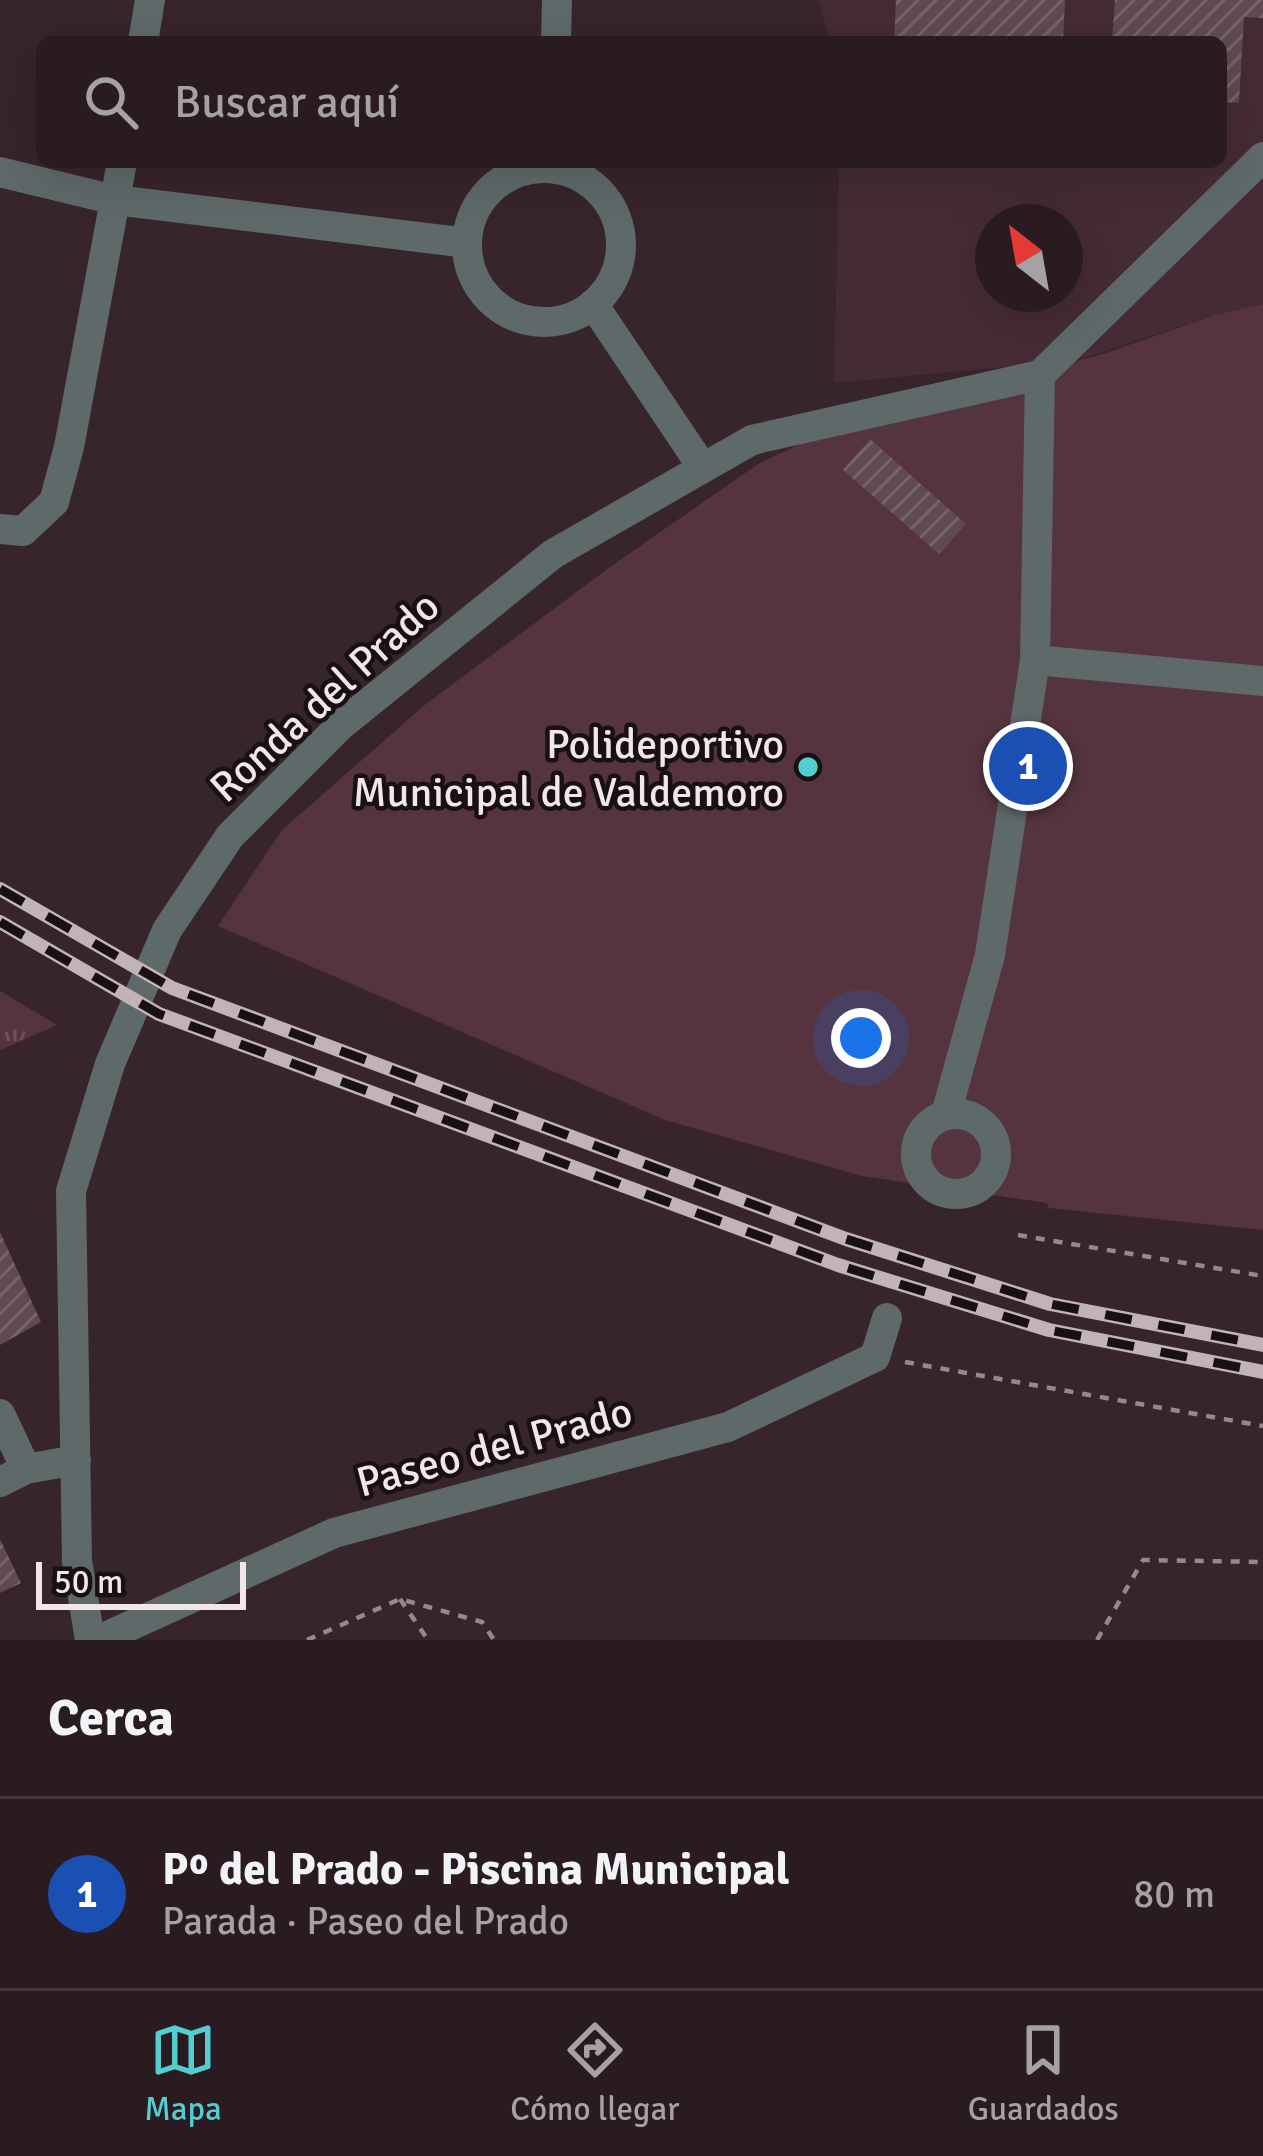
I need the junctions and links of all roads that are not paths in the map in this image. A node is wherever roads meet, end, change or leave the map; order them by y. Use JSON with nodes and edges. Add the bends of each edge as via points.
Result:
{"nodes":[{"id":1,"x":150,"y":0,"type":"edge"},
{"id":2,"x":557,"y":0,"type":"edge"},
{"id":3,"x":144,"y":36,"type":"edge"},
{"id":4,"x":556,"y":36,"type":"edge"},
{"id":5,"x":1263,"y":157,"type":"edge"},
{"id":6,"x":121,"y":168,"type":"edge"},
{"id":7,"x":537,"y":168,"type":"edge"},
{"id":8,"x":561,"y":168,"type":"edge"},
{"id":9,"x":0,"y":172,"type":"edge"},
{"id":10,"x":115,"y":200,"type":"junction"},
{"id":11,"x":467,"y":243,"type":"junction"},
{"id":12,"x":593,"y":304,"type":"junction"},
{"id":13,"x":1040,"y":376,"type":"junction"},
{"id":14,"x":703,"y":468,"type":"junction"},
{"id":15,"x":0,"y":530,"type":"edge"},
{"id":16,"x":1035,"y":660,"type":"junction"},
{"id":17,"x":1263,"y":681,"type":"edge"},
{"id":18,"x":946,"y":1114,"type":"dead end"},
{"id":19,"x":887,"y":1318,"type":"dead end"},
{"id":20,"x":0,"y":1414,"type":"edge"},
{"id":21,"x":76,"y":1460,"type":"junction"},
{"id":22,"x":13,"y":1476,"type":"edge"},
{"id":23,"x":90,"y":1640,"type":"edge"},
{"id":24,"x":99,"y":1640,"type":"edge"}],
"edges":[{"from":1,"to":3,"type":"street"},
{"from":2,"to":4,"type":"street"},
{"from":5,"to":13,"type":"street"},
{"from":6,"to":10,"type":"street"},
{"from":7,"to":11,"type":"street","via":[[501,180],[477,208]]},
{"from":8,"to":12,"type":"street","via":[[598,189],[618,223],[620,262]]},
{"from":9,"to":10,"type":"street"},
{"from":10,"to":11,"type":"street"},
{"from":10,"to":15,"type":"street","via":[[54,502],[23,531]]},
{"from":11,"to":12,"type":"street","via":[[470,268],[499,308],[546,322]]},
{"from":12,"to":14,"type":"street"},
{"from":13,"to":14,"type":"street","name":"Ronda del Prado","via":[[752,440]]},
{"from":13,"to":16,"type":"street"},
{"from":14,"to":21,"type":"street","name":"Ronda del Prado","via":[[553,554],[341,725],[230,836],[167,931],[110,1064],[71,1191]]},
{"from":16,"to":17,"type":"street"},
{"from":16,"to":18,"type":"street","via":[[990,955]]},
{"from":19,"to":24,"type":"street","name":"Paseo del Prado","via":[[875,1358],[728,1427],[334,1532]]},
{"from":20,"to":22,"type":"street"},
{"from":21,"to":22,"type":"street"},
{"from":21,"to":23,"type":"street","name":"Ronda del Prado","via":[[77,1561]]}]}
